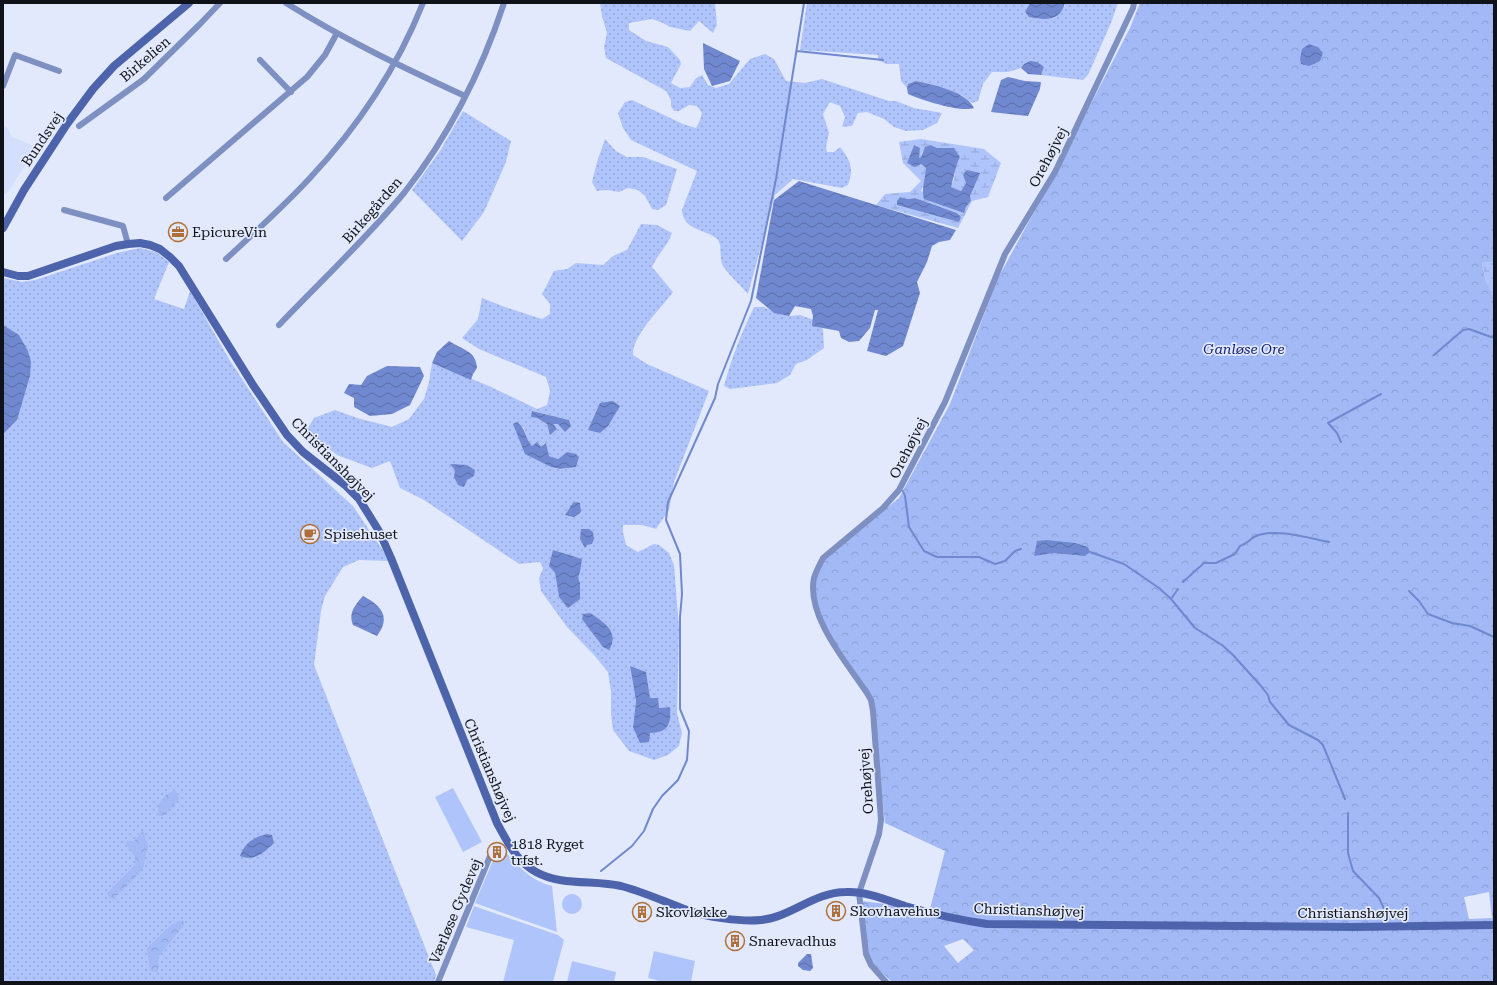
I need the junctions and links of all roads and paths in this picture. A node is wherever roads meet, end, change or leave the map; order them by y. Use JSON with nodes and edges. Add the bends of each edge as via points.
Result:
{"nodes":[{"id":1,"x":189,"y":3,"type":"edge"},
{"id":2,"x":220,"y":3,"type":"edge"},
{"id":3,"x":286,"y":3,"type":"edge"},
{"id":4,"x":423,"y":3,"type":"edge"},
{"id":5,"x":504,"y":3,"type":"edge"},
{"id":6,"x":1134,"y":3,"type":"edge"},
{"id":7,"x":295,"y":5,"type":"edge"},
{"id":8,"x":337,"y":33,"type":"junction"},
{"id":9,"x":260,"y":60,"type":"dead end"},
{"id":10,"x":395,"y":63,"type":"junction"},
{"id":11,"x":60,"y":71,"type":"dead end"},
{"id":12,"x":3,"y":86,"type":"edge"},
{"id":13,"x":291,"y":92,"type":"junction"},
{"id":14,"x":465,"y":96,"type":"junction"},
{"id":15,"x":79,"y":126,"type":"dead end"},
{"id":16,"x":24,"y":190,"type":"junction"},
{"id":17,"x":166,"y":198,"type":"dead end"},
{"id":18,"x":64,"y":210,"type":"dead end"},
{"id":19,"x":3,"y":217,"type":"edge"},
{"id":20,"x":3,"y":228,"type":"edge"},
{"id":21,"x":128,"y":244,"type":"junction"},
{"id":22,"x":226,"y":260,"type":"dead end"},
{"id":23,"x":3,"y":272,"type":"edge"},
{"id":24,"x":279,"y":325,"type":"dead end"},
{"id":25,"x":493,"y":849,"type":"dead end"},
{"id":26,"x":859,"y":893,"type":"junction"},
{"id":27,"x":1494,"y":925,"type":"edge"},
{"id":28,"x":438,"y":982,"type":"edge"},
{"id":29,"x":886,"y":982,"type":"edge"}],
"edges":[{"from":1,"to":16,"type":"street","name":"Bundsvej","via":[[103,77],[67,124]]},
{"from":2,"to":15,"type":"street","name":"Birkelien","via":[[144,79]]},
{"from":3,"to":7,"type":"street"},
{"from":4,"to":10,"type":"street"},
{"from":5,"to":14,"type":"street","name":"Birkegården","via":[[482,61]]},
{"from":6,"to":26,"type":"street","name":"Orehøjvej","via":[[1055,172],[1005,254],[945,402],[900,490],[883,508],[823,558],[814,577],[814,601],[824,630],[867,693],[873,711],[881,820],[879,834]]},
{"from":7,"to":8,"type":"street"},
{"from":8,"to":10,"type":"street"},
{"from":8,"to":13,"type":"street","via":[[316,66]]},
{"from":9,"to":13,"type":"street"},
{"from":10,"to":14,"type":"street"},
{"from":10,"to":22,"type":"street","via":[[372,101],[342,141],[309,179]]},
{"from":11,"to":12,"type":"street","via":[[15,56]]},
{"from":13,"to":17,"type":"street"},
{"from":14,"to":24,"type":"street","name":"Birkegården","via":[[434,150],[403,194]]},
{"from":16,"to":19,"type":"street","name":"Bundsvej"},
{"from":16,"to":20,"type":"street","name":"Bundsvej"},
{"from":18,"to":21,"type":"street","via":[[123,226]]},
{"from":21,"to":23,"type":"street","name":"Christianshøjvej","via":[[28,276]]},
{"from":21,"to":26,"type":"street","name":"Christianshøjvej","via":[[140,243],[160,249],[179,266],[287,435],[303,452],[345,485],[369,514],[391,558],[497,823],[523,863],[546,877],[622,886],[688,911],[739,920],[770,918],[831,893]]},
{"from":25,"to":28,"type":"street","name":"Værløse Gydevej"},
{"from":26,"to":27,"type":"street","name":"Christianshøjvej","via":[[953,919],[987,924],[1353,927]]},
{"from":26,"to":29,"type":"street","via":[[866,954],[871,965]]}]}
